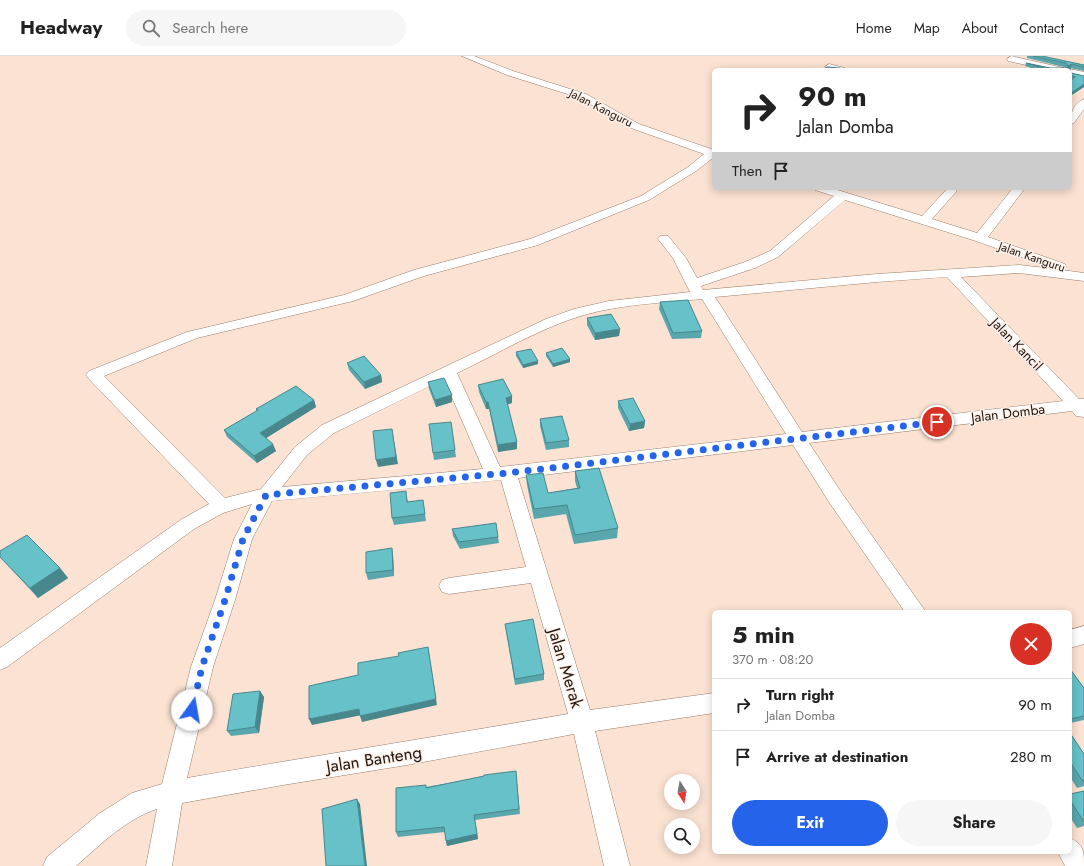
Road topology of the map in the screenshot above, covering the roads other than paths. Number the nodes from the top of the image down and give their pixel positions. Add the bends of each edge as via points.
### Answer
1 (466, 56) edge
2 (1011, 59) dead end
3 (829, 67) edge
4 (833, 68) edge
5 (1052, 68) edge
6 (1072, 72) edge
7 (1084, 75) edge
8 (1084, 102) edge
9 (1072, 118) edge
10 (712, 154) edge
11 (712, 155) edge
12 (826, 190) edge
13 (1017, 190) edge
14 (951, 191) dead end
15 (843, 195) junction
16 (925, 220) junction
17 (980, 238) junction
18 (664, 240) dead end
19 (951, 274) junction
20 (1084, 276) edge
21 (699, 291) junction
22 (448, 371) junction
23 (1081, 408) edge
24 (798, 438) junction
25 (501, 473) junction
26 (266, 495) junction
27 (221, 505) junction
28 (538, 574) junction
29 (449, 586) dead end
30 (915, 610) edge
31 (1084, 635) edge
32 (1072, 638) edge
33 (0, 660) edge
34 (712, 703) edge
35 (582, 722) junction
36 (172, 793) junction
37 (1072, 854) edge
38 (56, 866) edge
39 (159, 866) edge
40 (616, 866) edge
41 (1079, 866) edge

1 - 10 street, Jalan Kanguru via 577,94 635,126
2 - 5 street
3 - 4 street
6 - 7 street
8 - 9 street
11 - 27 street via 645,198 534,242 431,270 348,298 192,335 94,375
12 - 15 street, Jalan Kanguru
13 - 17 street
14 - 16 street
15 - 16 street, Jalan Kanguru
15 - 21 street via 774,254
16 - 17 street, Jalan Kanguru
17 - 20 street, Jalan Kanguru
18 - 21 street via 673,247
19 - 20 street via 1019,269
19 - 21 street
19 - 23 street, Jalan Kancil
21 - 22 street via 579,312 550,322
21 - 24 street
22 - 25 street, Jalan Merak
22 - 26 street via 348,419 309,442
23 - 24 street, Jalan Domba
24 - 25 street, Jalan Domba
24 - 30 street via 835,497
25 - 26 street, Jalan Domba
25 - 28 street, Jalan Merak
26 - 27 street, Jalan Domba
26 - 36 street via 243,539 202,667
27 - 33 street, Jalan Domba via 188,524
28 - 29 street
28 - 35 street, Jalan Merak
31 - 32 street
34 - 35 street, Jalan Banteng
35 - 36 street, Jalan Banteng
35 - 40 street, Jalan Merak
36 - 38 street, Jalan Banteng via 141,802 109,822
36 - 39 street
37 - 41 street

